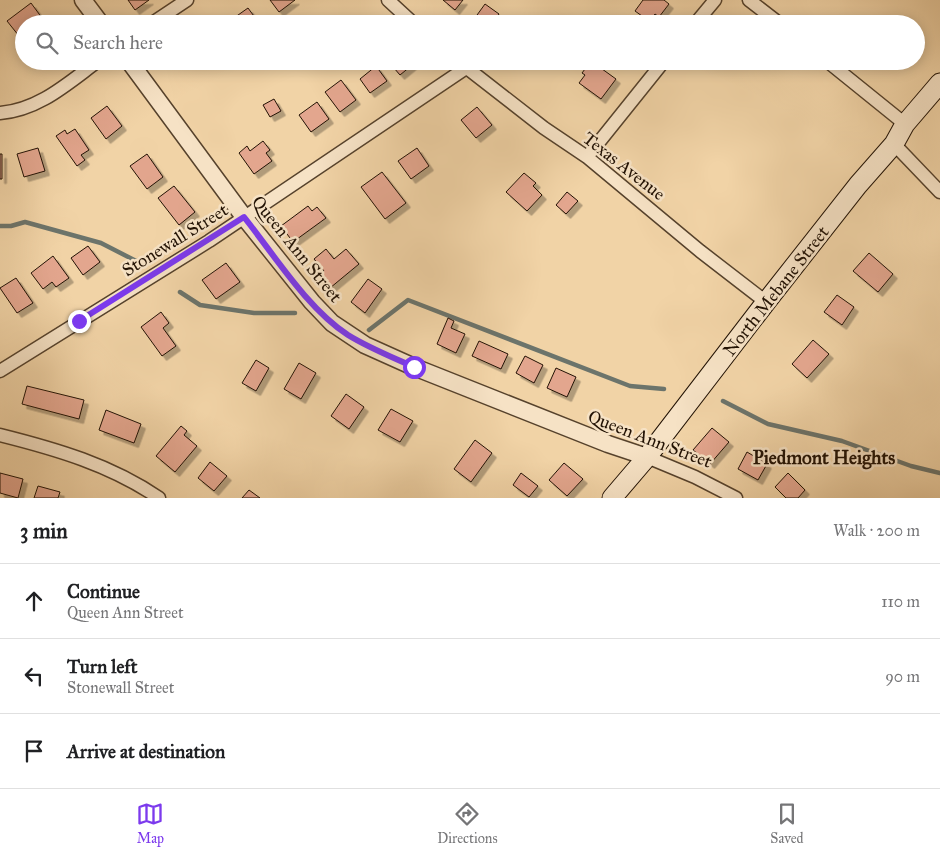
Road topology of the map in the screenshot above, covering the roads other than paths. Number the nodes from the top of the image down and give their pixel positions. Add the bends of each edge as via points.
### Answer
1 (83, 0) edge
2 (187, 0) edge
3 (388, 0) edge
4 (715, 0) edge
5 (749, 0) edge
6 (94, 15) edge
7 (164, 15) edge
8 (404, 15) edge
9 (702, 15) edge
10 (768, 15) edge
11 (86, 70) edge
12 (136, 70) edge
13 (455, 70) edge
14 (469, 70) edge
15 (657, 70) edge
16 (838, 70) edge
17 (940, 83) edge
18 (0, 113) edge
19 (905, 124) junction
20 (894, 144) junction
21 (587, 157) junction
22 (940, 192) edge
23 (244, 217) junction
24 (766, 302) junction
25 (0, 371) edge
26 (0, 435) edge
27 (647, 457) junction
28 (159, 498) edge
29 (612, 498) edge
30 (736, 498) edge

1 - 6 street
2 - 7 street
3 - 8 street
4 - 9 street
5 - 10 street
11 - 18 street via 46,99 32,106
12 - 23 street, Queen Ann Street
13 - 23 street, Stonewall Street
14 - 21 street, Texas Avenue
15 - 21 street
16 - 19 street
17 - 19 main road, North Mebane Street
19 - 20 main road, North Mebane Street
20 - 22 street
20 - 24 main road, North Mebane Street
21 - 24 street, Texas Avenue
23 - 25 street, Stonewall Street
23 - 27 street, Queen Ann Street via 312,302 348,335 414,367
24 - 27 main road, North Mebane Street
26 - 28 street via 71,454 110,470
27 - 29 main road, North Mebane Street
27 - 30 street, Queen Ann Street

